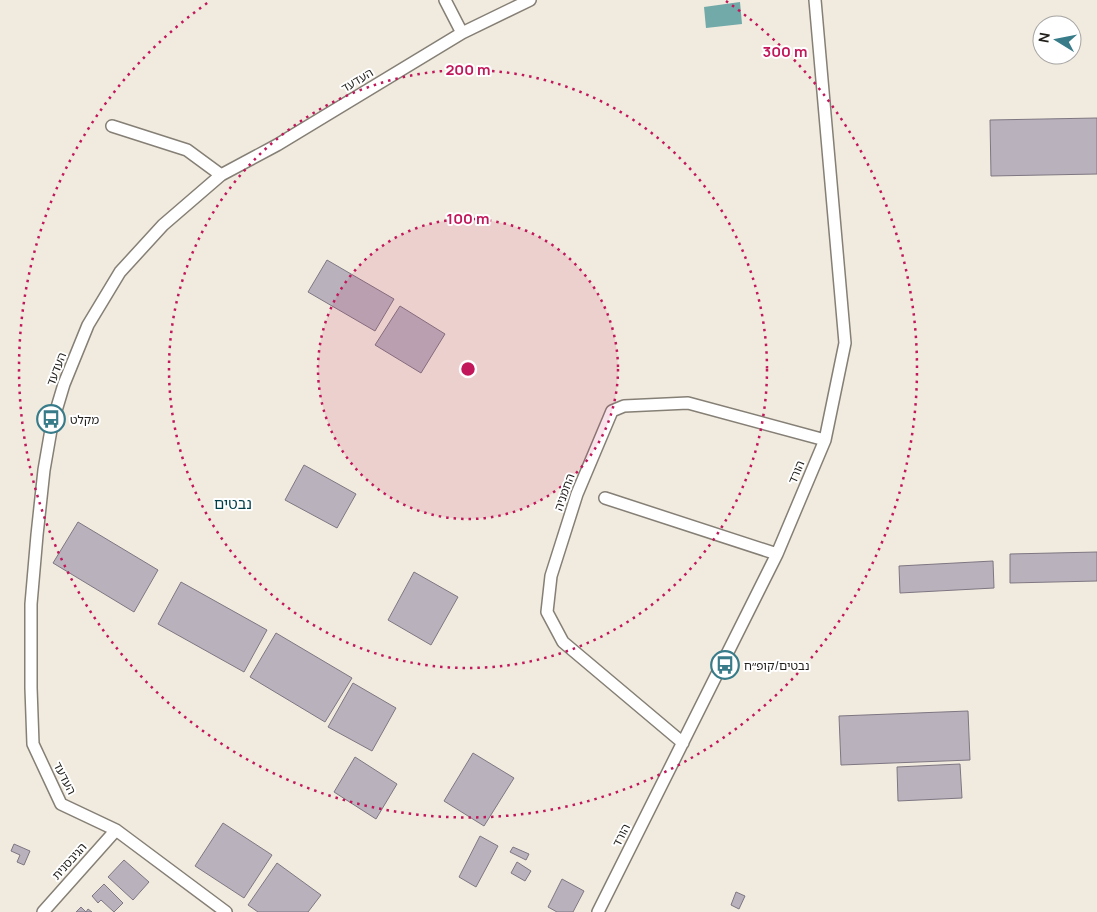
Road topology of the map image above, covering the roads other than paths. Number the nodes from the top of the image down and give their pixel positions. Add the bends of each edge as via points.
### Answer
1 (445, 0) edge
2 (530, 0) edge
3 (815, 0) edge
4 (462, 34) junction
5 (112, 126) dead end
6 (221, 175) junction
7 (825, 440) junction
8 (605, 498) dead end
9 (777, 554) junction
10 (683, 743) junction
11 (116, 830) junction
12 (43, 912) edge
13 (226, 912) edge
14 (598, 912) edge

1 - 4 street
2 - 4 street, העדעד
3 - 7 street, הורד via 845,343
4 - 6 street, העדעד
5 - 6 street via 188,150
6 - 11 street, העדעד via 163,225 120,272 88,325 64,384 52,424 44,470 31,604 32,744 61,804
7 - 9 street, הורד
7 - 10 street, החמניה via 688,403 624,406 612,411 577,494 551,576 547,612 563,642
8 - 9 street
9 - 10 street, הורד
10 - 14 street, הורד
11 - 12 street, הגיבסנית
11 - 13 street, העדעד

